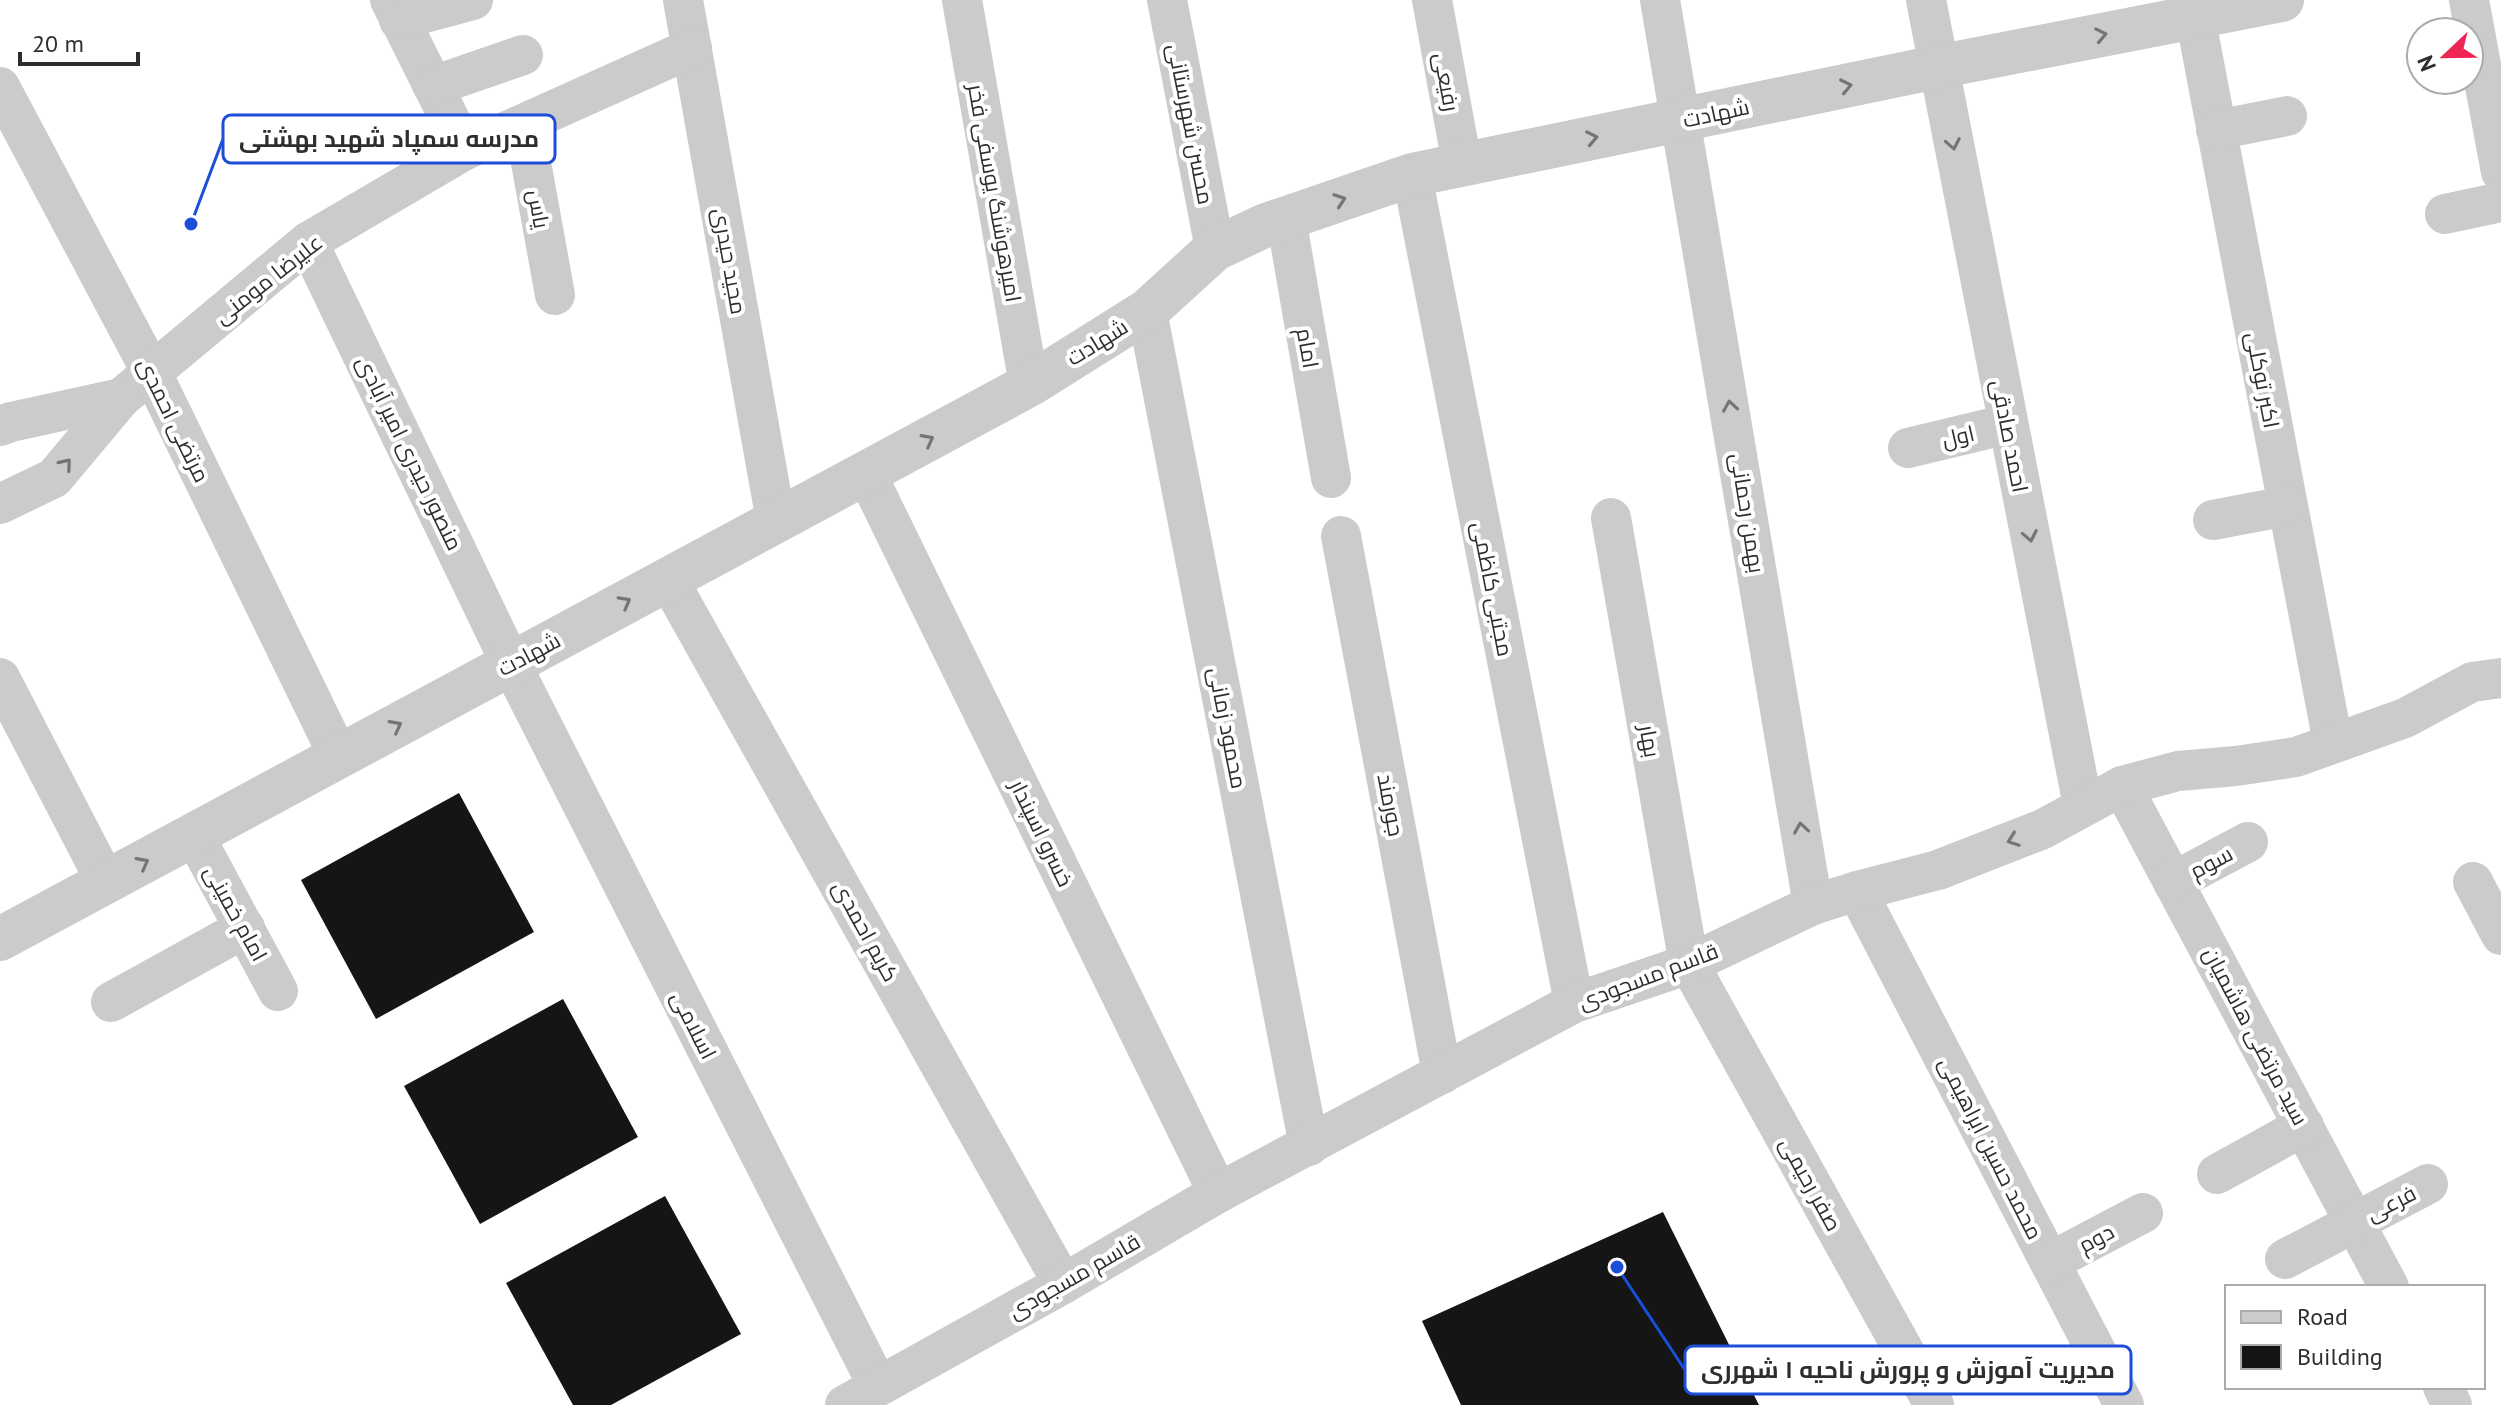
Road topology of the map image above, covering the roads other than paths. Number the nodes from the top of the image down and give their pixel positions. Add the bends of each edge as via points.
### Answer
1 (473, 0) edge
2 (683, 0) edge
3 (962, 0) edge
4 (1167, 0) edge
5 (1432, 0) edge
6 (1926, 0) edge
7 (2282, 0) edge
8 (2469, 0) edge
9 (1665, 1) edge
10 (2193, 8) edge
11 (395, 10) edge
12 (692, 48) junction
13 (523, 55) dead end
14 (1937, 67) junction
15 (433, 86) junction
16 (0, 87) edge
17 (2287, 116) dead end
18 (1682, 120) junction
19 (524, 124) junction
20 (2216, 130) junction
21 (465, 150) junction
22 (1462, 164) junction
23 (2501, 172) edge
24 (1412, 175) junction
25 (2501, 202) edge
26 (2445, 214) dead end
27 (1286, 218) junction
28 (308, 242) junction
29 (1215, 249) junction
30 (555, 295) dead end
31 (1147, 311) junction
32 (152, 373) junction
33 (1029, 385) junction
34 (121, 398) junction
35 (2008, 424) junction
36 (0, 426) edge
37 (1908, 448) dead end
38 (866, 473) junction
39 (1331, 478) dead end
40 (0, 504) edge
41 (2287, 506) junction
42 (1611, 518) dead end
43 (2213, 520) dead end
44 (776, 521) junction
45 (1341, 536) dead end
46 (668, 579) junction
47 (511, 664) junction
48 (0, 678) edge
49 (2501, 678) edge
50 (2333, 743) junction
51 (339, 757) junction
52 (2122, 786) junction
53 (2083, 806) junction
54 (194, 835) junction
55 (2248, 842) dead end
56 (106, 882) junction
57 (2173, 882) junction
58 (2473, 882) dead end
59 (1857, 891) junction
60 (1813, 905) junction
61 (245, 928) junction
62 (2501, 935) edge
63 (0, 939) edge
64 (1689, 964) junction
65 (278, 991) dead end
66 (111, 1002) dead end
67 (1574, 1003) junction
68 (1442, 1074) junction
69 (2304, 1126) junction
70 (1309, 1146) junction
71 (2217, 1174) dead end
72 (2428, 1184) dead end
73 (1218, 1193) junction
74 (2143, 1213) dead end
75 (2354, 1221) junction
76 (2285, 1259) dead end
77 (2050, 1262) junction
78 (1063, 1284) junction
79 (2388, 1285) edge
80 (861, 1396) edge
81 (1934, 1405) edge
82 (2124, 1405) edge

1 - 11 street
2 - 12 street, مجید حیدری
3 - 33 street, امیرهوشنگ یوسفی فخر
4 - 29 street, محسن شهرستانی
5 - 22 street, رفیعی
6 - 14 street, احمد صادقی
7 - 10 street, شهادت
8 - 23 street
9 - 18 street, بهمن رحمانی
14 -> 10 street, شهادت
10 - 20 street, اکبر توکلی
11 - 15 street
12 - 19 street, علیرضا مومنی
12 - 44 street, مجید حیدری
13 - 15 street
18 -> 14 street, شهادت
14 -> 35 street, احمد صادقی
15 - 21 street
16 - 32 street, مرتضی احمدی
17 - 20 street
22 -> 18 street, شهادت
60 -> 18 street, بهمن رحمانی
19 - 21 street, علیرضا مومنی
19 - 30 street, یاس
20 - 41 street, اکبر توکلی
21 - 28 street, علیرضا مومنی
22 - 24 street, شهادت
27 -> 24 street, شهادت
24 - 67 street, مجتبی کاظمی
25 - 26 street
27 - 29 street, شهادت
27 - 39 street, امام
28 - 32 street, علیرضا مومنی
28 - 47 street, منصور حیدری امیر آبادی
29 - 31 street, شهادت
31 - 33 street, شهادت
31 - 70 street, محمود زمانی
32 - 34 street, علیرضا مومنی
32 - 51 street, مرتضی احمدی
38 -> 33 street, شهادت
34 - 36 street, علیرضا مومنی
40 -> 34 street, علیرضا مومنی via 54,478
35 - 37 street, اول
35 -> 53 street, احمد صادقی
38 - 44 street, شهادت
38 - 73 street, خسرو اسپندار
41 - 43 street
41 - 50 street, اکبر توکلی
42 - 64 street, بهار
44 - 46 street, شهادت
45 - 68 street, جورمند
47 -> 46 street, شهادت
46 - 78 street, کریم احمدی
51 -> 47 street, شهادت
47 - 80 street, اسلامی
48 - 56 street
49 - 50 street, قاسم مسجودی via 2472,682 2405,718
50 - 52 street, قاسم مسجودی via 2296,757 2178,771
51 - 54 street, شهادت
52 - 53 street, قاسم مسجودی
52 - 57 street, سید مرتضی هاشمیان
53 -> 59 street, قاسم مسجودی via 2043,829 1938,870
56 -> 54 street, شهادت
54 - 61 street, امام خمینی
55 - 57 street, سوم
56 - 63 street, شهادت
57 - 69 street, سید مرتضی هاشمیان
58 - 62 street
59 - 60 street, قاسم مسجودی
59 - 77 street, محمد حسین ابراهیمی
60 - 64 street, قاسم مسجودی
61 - 65 street, امام خمینی
61 - 66 street
64 - 67 street, قاسم مسجودی
64 - 81 street, صفر رحیمی
67 - 68 street, قاسم مسجودی
68 - 70 street, قاسم مسجودی
69 - 71 street
69 - 75 street, سید مرتضی هاشمیان
70 - 73 street, قاسم مسجودی
72 - 75 street, فرعی
73 - 78 street, قاسم مسجودی
74 - 77 street, دوم
75 - 76 street, فرعی
75 - 79 street, سید مرتضی هاشمیان
77 - 82 street, محمد حسین ابراهیمی
78 - 80 street, قاسم مسجودی

